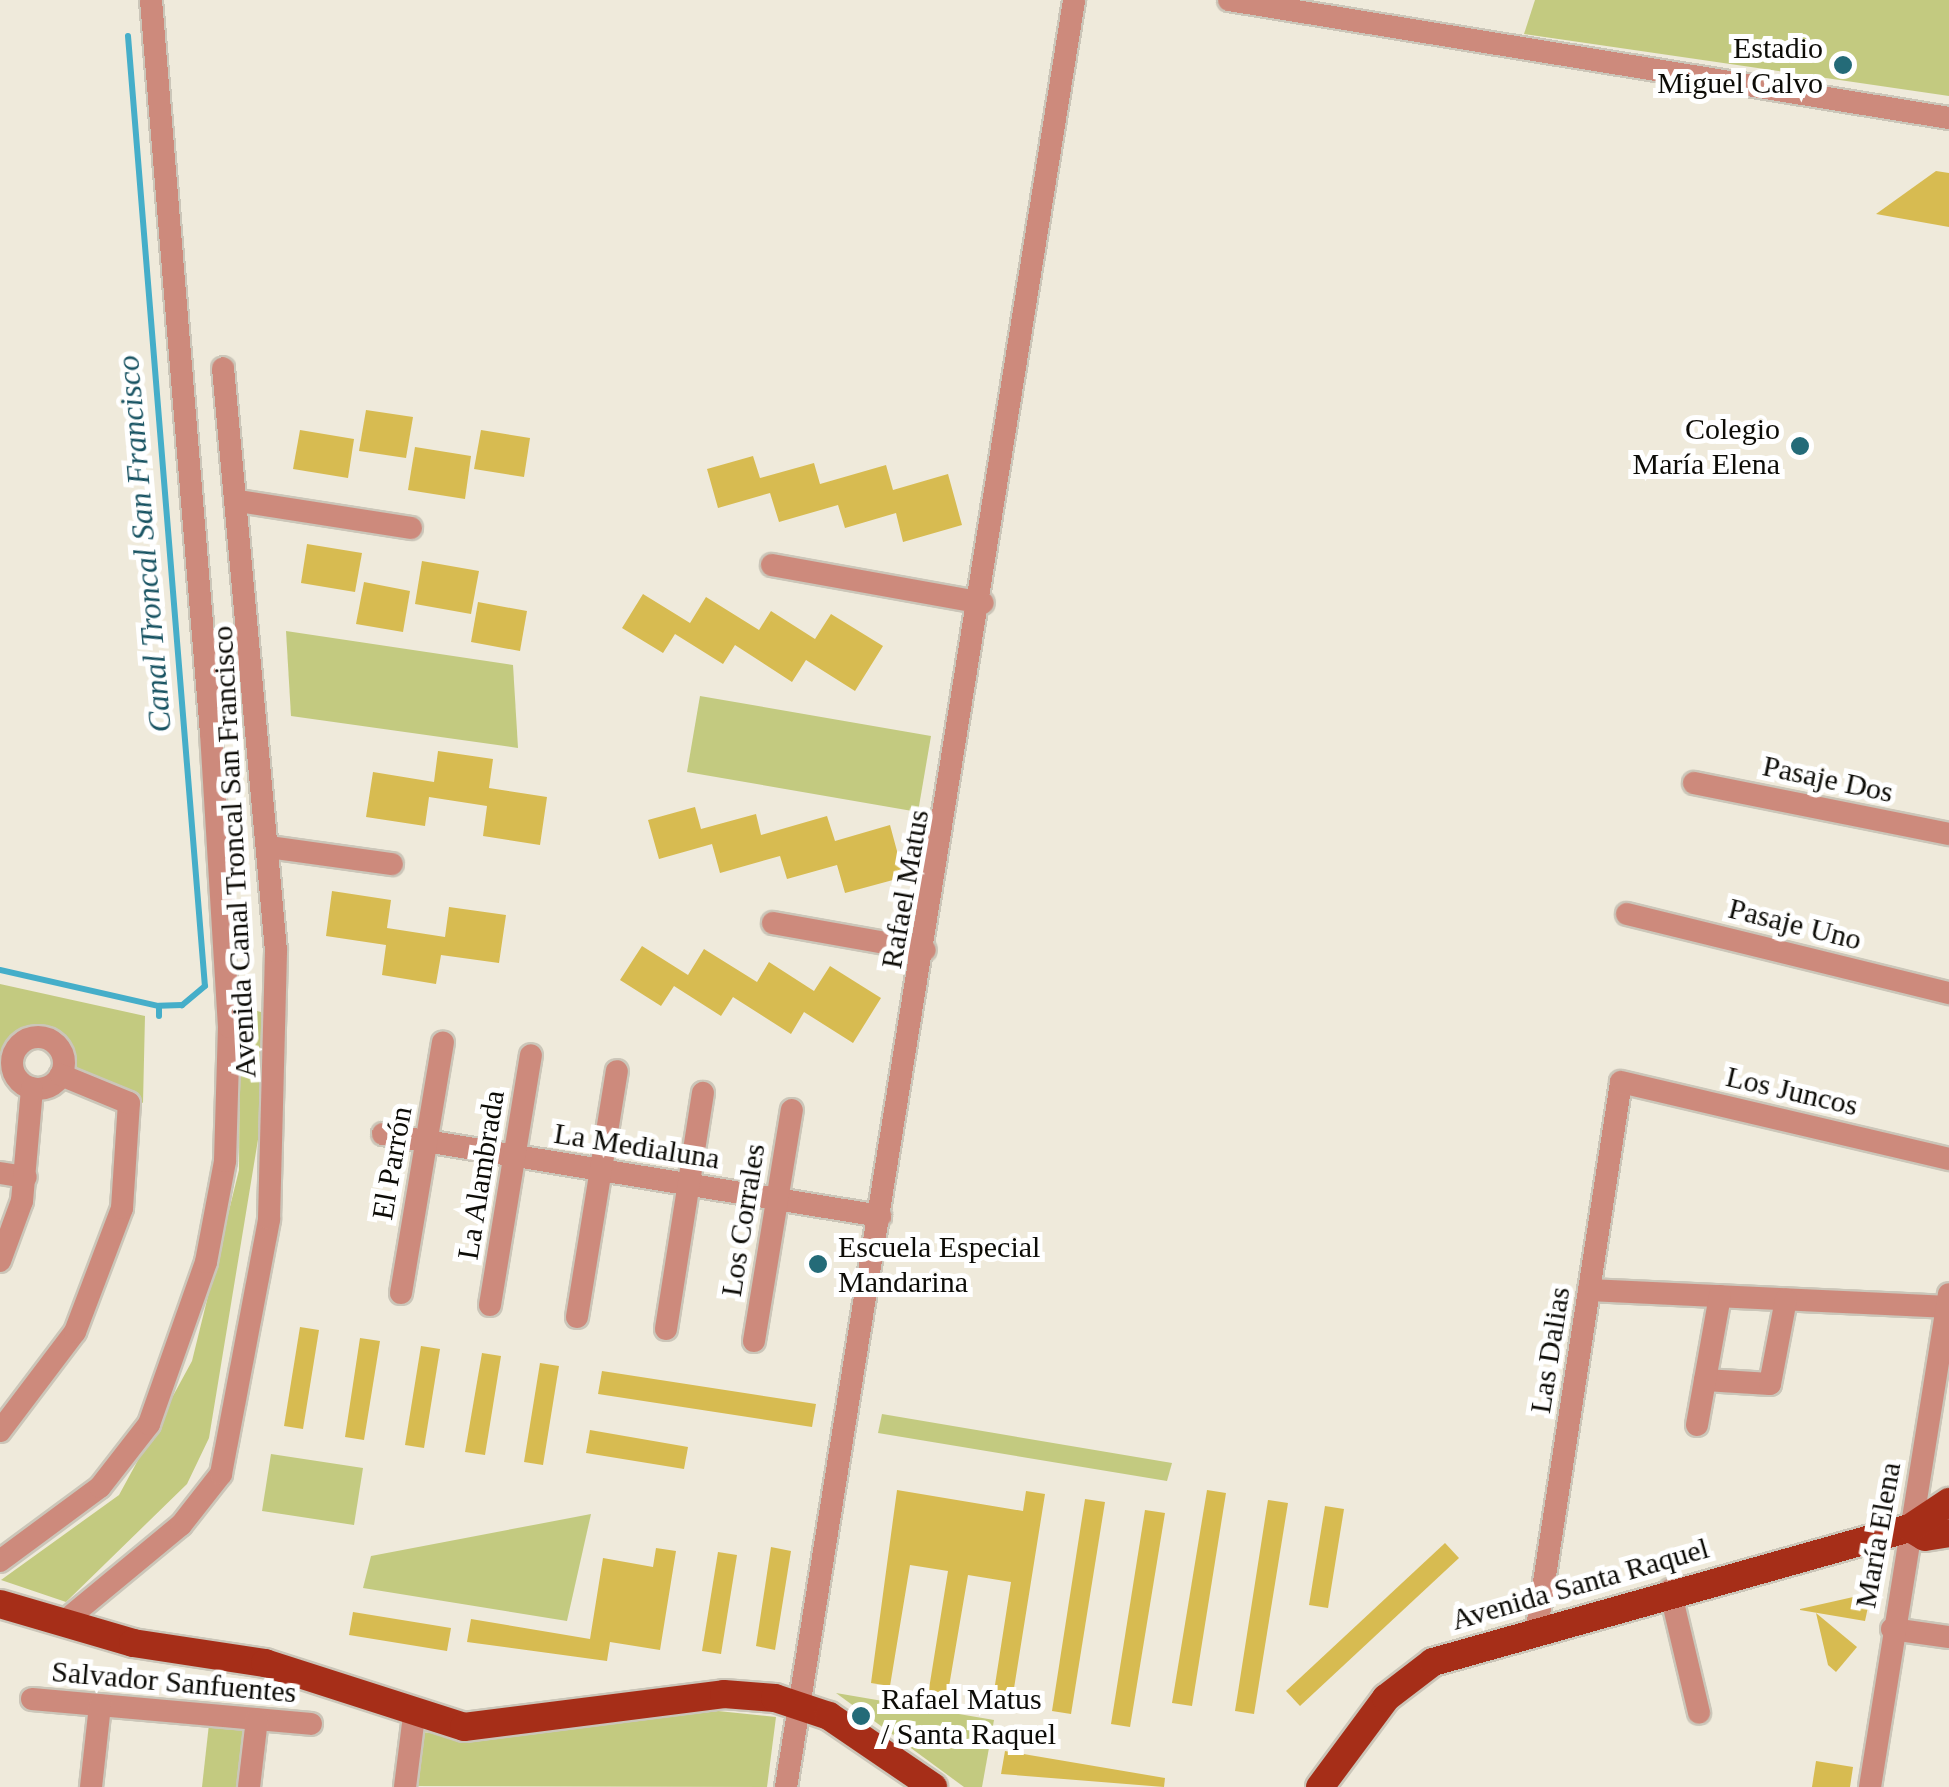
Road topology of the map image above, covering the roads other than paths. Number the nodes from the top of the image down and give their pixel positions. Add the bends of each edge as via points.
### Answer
1 (151, 0) edge
2 (1074, 0) edge
3 (1228, 0) edge
4 (1949, 118) edge
5 (224, 368) dead end
6 (239, 500) junction
7 (411, 528) dead end
8 (772, 565) dead end
9 (983, 603) junction
10 (1694, 783) dead end
11 (1949, 834) edge
12 (269, 847) junction
13 (392, 864) dead end
14 (1627, 914) dead end
15 (773, 923) dead end
16 (925, 950) junction
17 (1949, 992) edge
18 (443, 1043) dead end
19 (530, 1055) dead end
20 (6, 1063) edge
21 (618, 1071) dead end
22 (61, 1075) junction
23 (1621, 1082) joint
24 (32, 1088) junction
25 (703, 1093) dead end
26 (792, 1110) dead end
27 (383, 1134) dead end
28 (426, 1141) junction
29 (514, 1156) junction
30 (1949, 1159) edge
31 (601, 1170) junction
32 (0, 1173) edge
33 (26, 1178) junction
34 (689, 1185) junction
35 (777, 1199) junction
36 (880, 1216) junction
37 (0, 1261) edge
38 (1589, 1290) junction
39 (401, 1292) dead end
40 (1720, 1296) junction
41 (1786, 1299) junction
42 (1948, 1303) edge
43 (490, 1305) dead end
44 (577, 1317) dead end
45 (666, 1328) dead end
46 (754, 1341) dead end
47 (1705, 1380) junction
48 (1697, 1425) dead end
49 (0, 1431) edge
50 (1949, 1502) edge
51 (1910, 1528) junction
52 (1949, 1532) edge
53 (0, 1561) edge
54 (1670, 1590) junction
55 (0, 1604) edge
56 (66, 1620) junction
57 (1538, 1628) junction
58 (1892, 1629) junction
59 (1949, 1637) edge
60 (32, 1699) dead end
61 (801, 1704) junction
62 (100, 1705) junction
63 (1699, 1713) dead end
64 (414, 1716) junction
65 (256, 1719) junction
66 (311, 1724) dead end
67 (91, 1787) edge
68 (249, 1787) edge
69 (405, 1787) edge
70 (786, 1787) edge
71 (933, 1787) edge
72 (1320, 1787) edge
73 (1870, 1787) edge

1 - 53 street, Avenida Canal Troncal San Francisco via 216,810 230,1057 225,1161 206,1262 149,1424 100,1487
2 - 9 street, Rafael Matus
3 - 4 street
5 - 6 street, Avenida Canal Troncal San Francisco
6 - 7 street
6 - 12 street, Avenida Canal Troncal San Francisco
8 - 9 street
9 - 16 street, Rafael Matus
10 - 11 street, Pasaje Dos
12 - 13 street
12 - 56 street, Avenida Canal Troncal San Francisco via 277,1134 233,1439 192,1514
14 - 17 street, Pasaje Uno
15 - 16 street
16 - 36 street, Rafael Matus
18 - 28 street, El Parrón
19 - 29 street, La Alambrada
20 - 22 street via 23,1041 40,1036 61,1050
20 - 24 street
21 - 31 street
22 - 24 street
22 - 49 street via 109,1088 128,1104 122,1208 75,1332
23 - 30 street, Los Juncos
23 - 38 street, Las Dalias
24 - 33 street
25 - 34 street
26 - 35 street, Los Corrales
27 - 28 street, La Medialuna
28 - 29 street, La Medialuna
28 - 39 street, El Parrón
29 - 31 street, La Medialuna
29 - 43 street, La Alambrada
31 - 34 street, La Medialuna
31 - 44 street
32 - 33 street
33 - 37 street
34 - 35 street, La Medialuna
34 - 45 street
35 - 36 street, La Medialuna
35 - 46 street, Los Corrales
36 - 61 street, Rafael Matus
38 - 40 street
38 - 57 street, Las Dalias
40 - 41 street
40 - 47 street
41 - 42 street
41 - 47 street via 1770,1384
42 - 51 street, María Elena
47 - 48 street
50 - 51 main road, Avenida Santa Raquel
51 - 52 main road, Avenida Santa Raquel via 1925,1537
51 - 54 main road, Avenida Santa Raquel
51 - 58 street, María Elena
54 - 57 main road, Avenida Santa Raquel
54 - 63 street
55 - 56 main road
56 - 64 main road via 145,1646 278,1666
57 - 72 main road, Avenida Santa Raquel via 1417,1672
58 - 59 street
58 - 73 street, María Elena
60 - 62 street, Salvador Sanfuentes
61 - 64 main road via 724,1694 486,1728
61 - 70 street, Rafael Matus
61 - 71 main road
62 - 65 street, Salvador Sanfuentes
62 - 67 street
64 - 69 street
65 - 66 street, Salvador Sanfuentes
65 - 68 street

